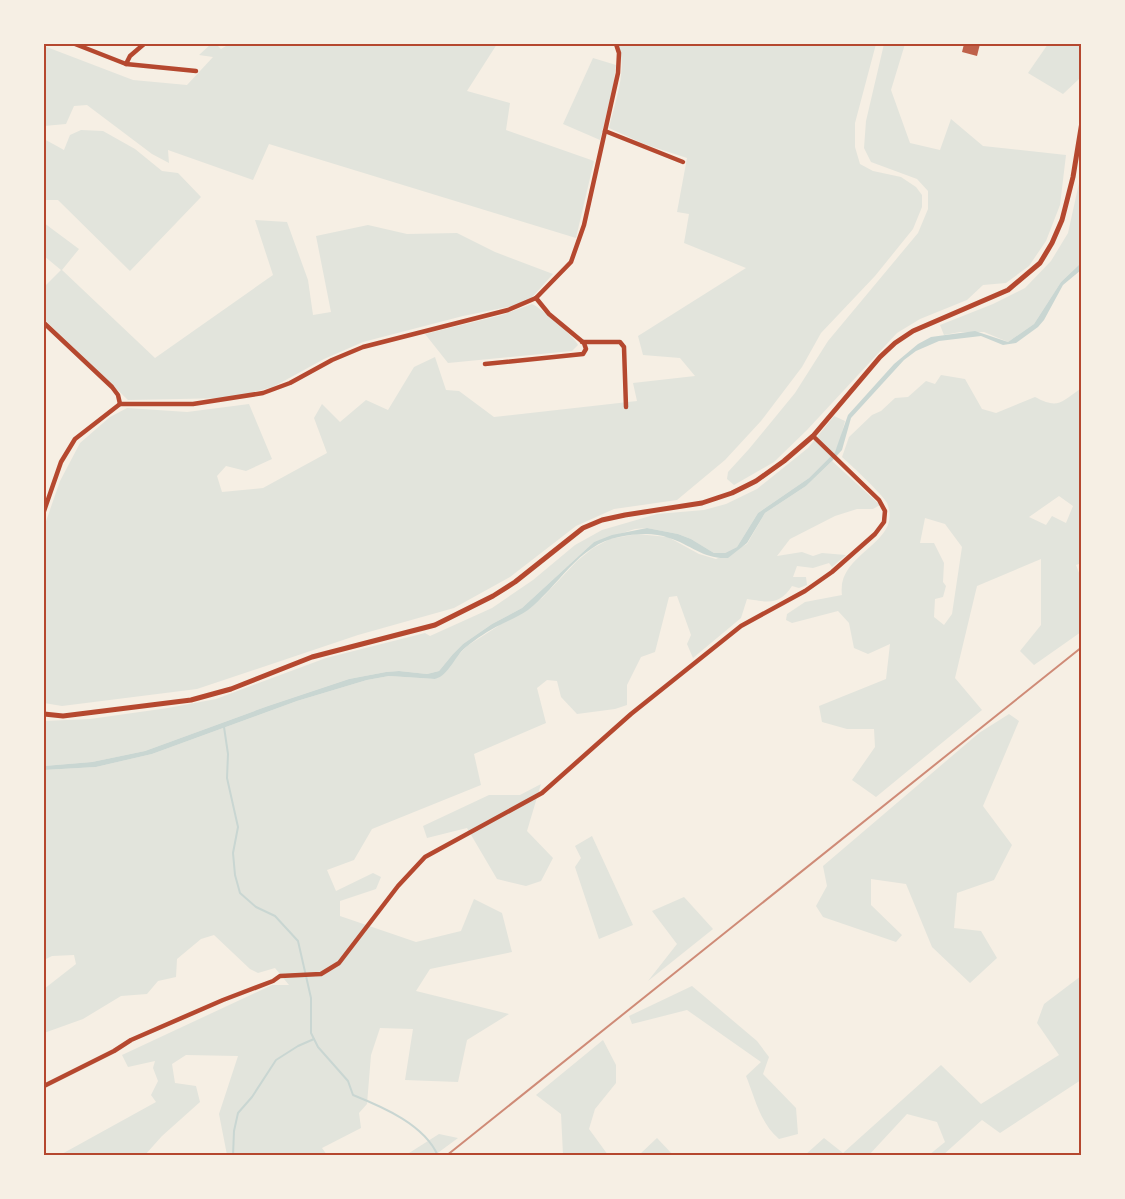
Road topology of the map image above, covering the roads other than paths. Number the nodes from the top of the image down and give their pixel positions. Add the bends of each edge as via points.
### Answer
1 (75, 44) edge
2 (144, 44) edge
3 (616, 44) edge
4 (126, 64) junction
5 (196, 71) dead end
6 (1082, 122) edge
7 (605, 130) junction
8 (682, 162) dead end
9 (536, 298) junction
10 (44, 323) edge
11 (582, 342) junction
12 (485, 364) dead end
13 (120, 404) junction
14 (626, 407) dead end
15 (813, 436) junction
16 (44, 511) edge
17 (44, 714) edge
18 (44, 1086) edge

1 - 4 street
2 - 4 street
3 - 7 street via 618,73
4 - 5 street
6 - 15 street via 1062,220 1040,263 1008,290 913,331 895,343
7 - 8 street
7 - 9 street via 584,225 571,262
9 - 11 street
9 - 13 street via 508,310 363,347 263,393 193,404
10 - 13 street via 112,387
11 - 12 street via 586,349 583,354
11 - 14 street via 620,342 624,346
13 - 16 street via 75,440 61,462
15 - 17 street via 756,481 732,493 702,503 602,520 583,528 508,586 435,625 312,657 231,689 191,700 63,716
15 - 18 street via 885,510 884,522 875,534 839,566 814,585 741,626 631,714 542,794 425,857 339,963 321,974 280,976 131,1040

